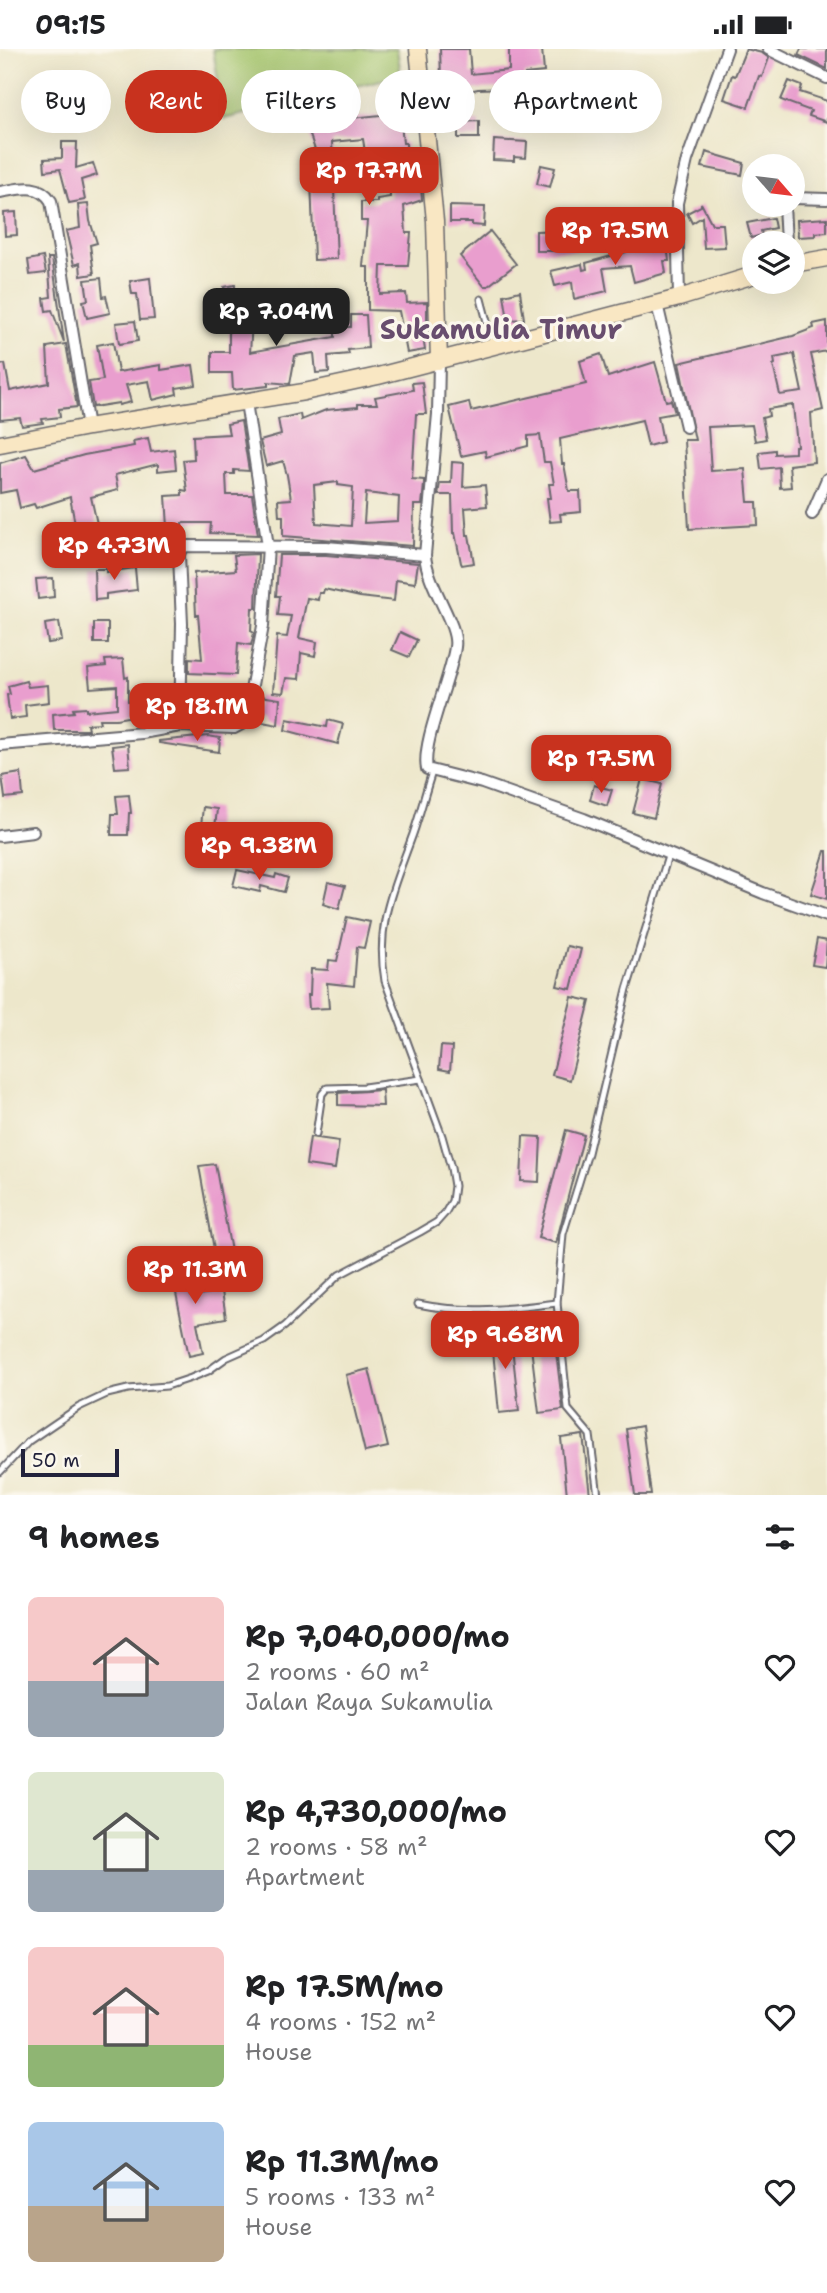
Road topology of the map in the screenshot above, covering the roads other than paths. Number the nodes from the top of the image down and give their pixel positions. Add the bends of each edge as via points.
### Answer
1 (418, 49) edge
2 (727, 49) edge
3 (768, 49) edge
4 (827, 78) edge
5 (0, 192) edge
6 (805, 198) edge
7 (827, 199) edge
8 (827, 258) edge
9 (805, 262) edge
10 (742, 279) edge
11 (680, 298) junction
12 (481, 299) dead end
13 (657, 304) junction
14 (493, 347) junction
15 (439, 361) junction
16 (246, 402) junction
17 (88, 426) junction
18 (686, 427) dead end
19 (0, 444) edge
20 (827, 479) edge
21 (812, 514) dead end
22 (268, 546) junction
23 (425, 555) junction
24 (180, 726) junction
25 (0, 745) edge
26 (432, 772) junction
27 (33, 832) dead end
28 (0, 836) edge
29 (669, 853) junction
30 (827, 916) edge
31 (421, 1079) junction
32 (316, 1134) dead end
33 (557, 1303) junction
34 (418, 1304) dead end
35 (0, 1472) edge
36 (598, 1495) edge

1 - 15 main road via 435,221
2 - 11 street via 681,183 676,226
3 - 4 street
5 - 17 street via 33,188 51,201
6 - 7 street
8 - 9 main road
10 - 11 main road
11 - 13 main road
12 - 14 lane
13 - 14 main road
13 - 18 street
14 - 15 main road
15 - 16 main road
15 - 23 street
16 - 17 main road
16 - 22 street
17 - 19 main road
20 - 21 street
22 - 23 street
22 - 24 street via 263,626 245,722 234,728
22 - 24 street via 187,547 180,551
23 - 26 street via 428,576 456,639 428,749 426,764
24 - 25 street
26 - 29 street via 482,783
26 - 31 lane via 386,908 381,947 384,981
27 - 28 street
29 - 30 street
29 - 33 lane via 627,989 588,1153 566,1223
31 - 32 lane via 327,1088
31 - 35 lane via 454,1186 452,1201 437,1221 340,1275 264,1341 191,1378 107,1394 79,1407 29,1441
33 - 34 lane via 505,1310
33 - 36 lane via 568,1409 590,1435

